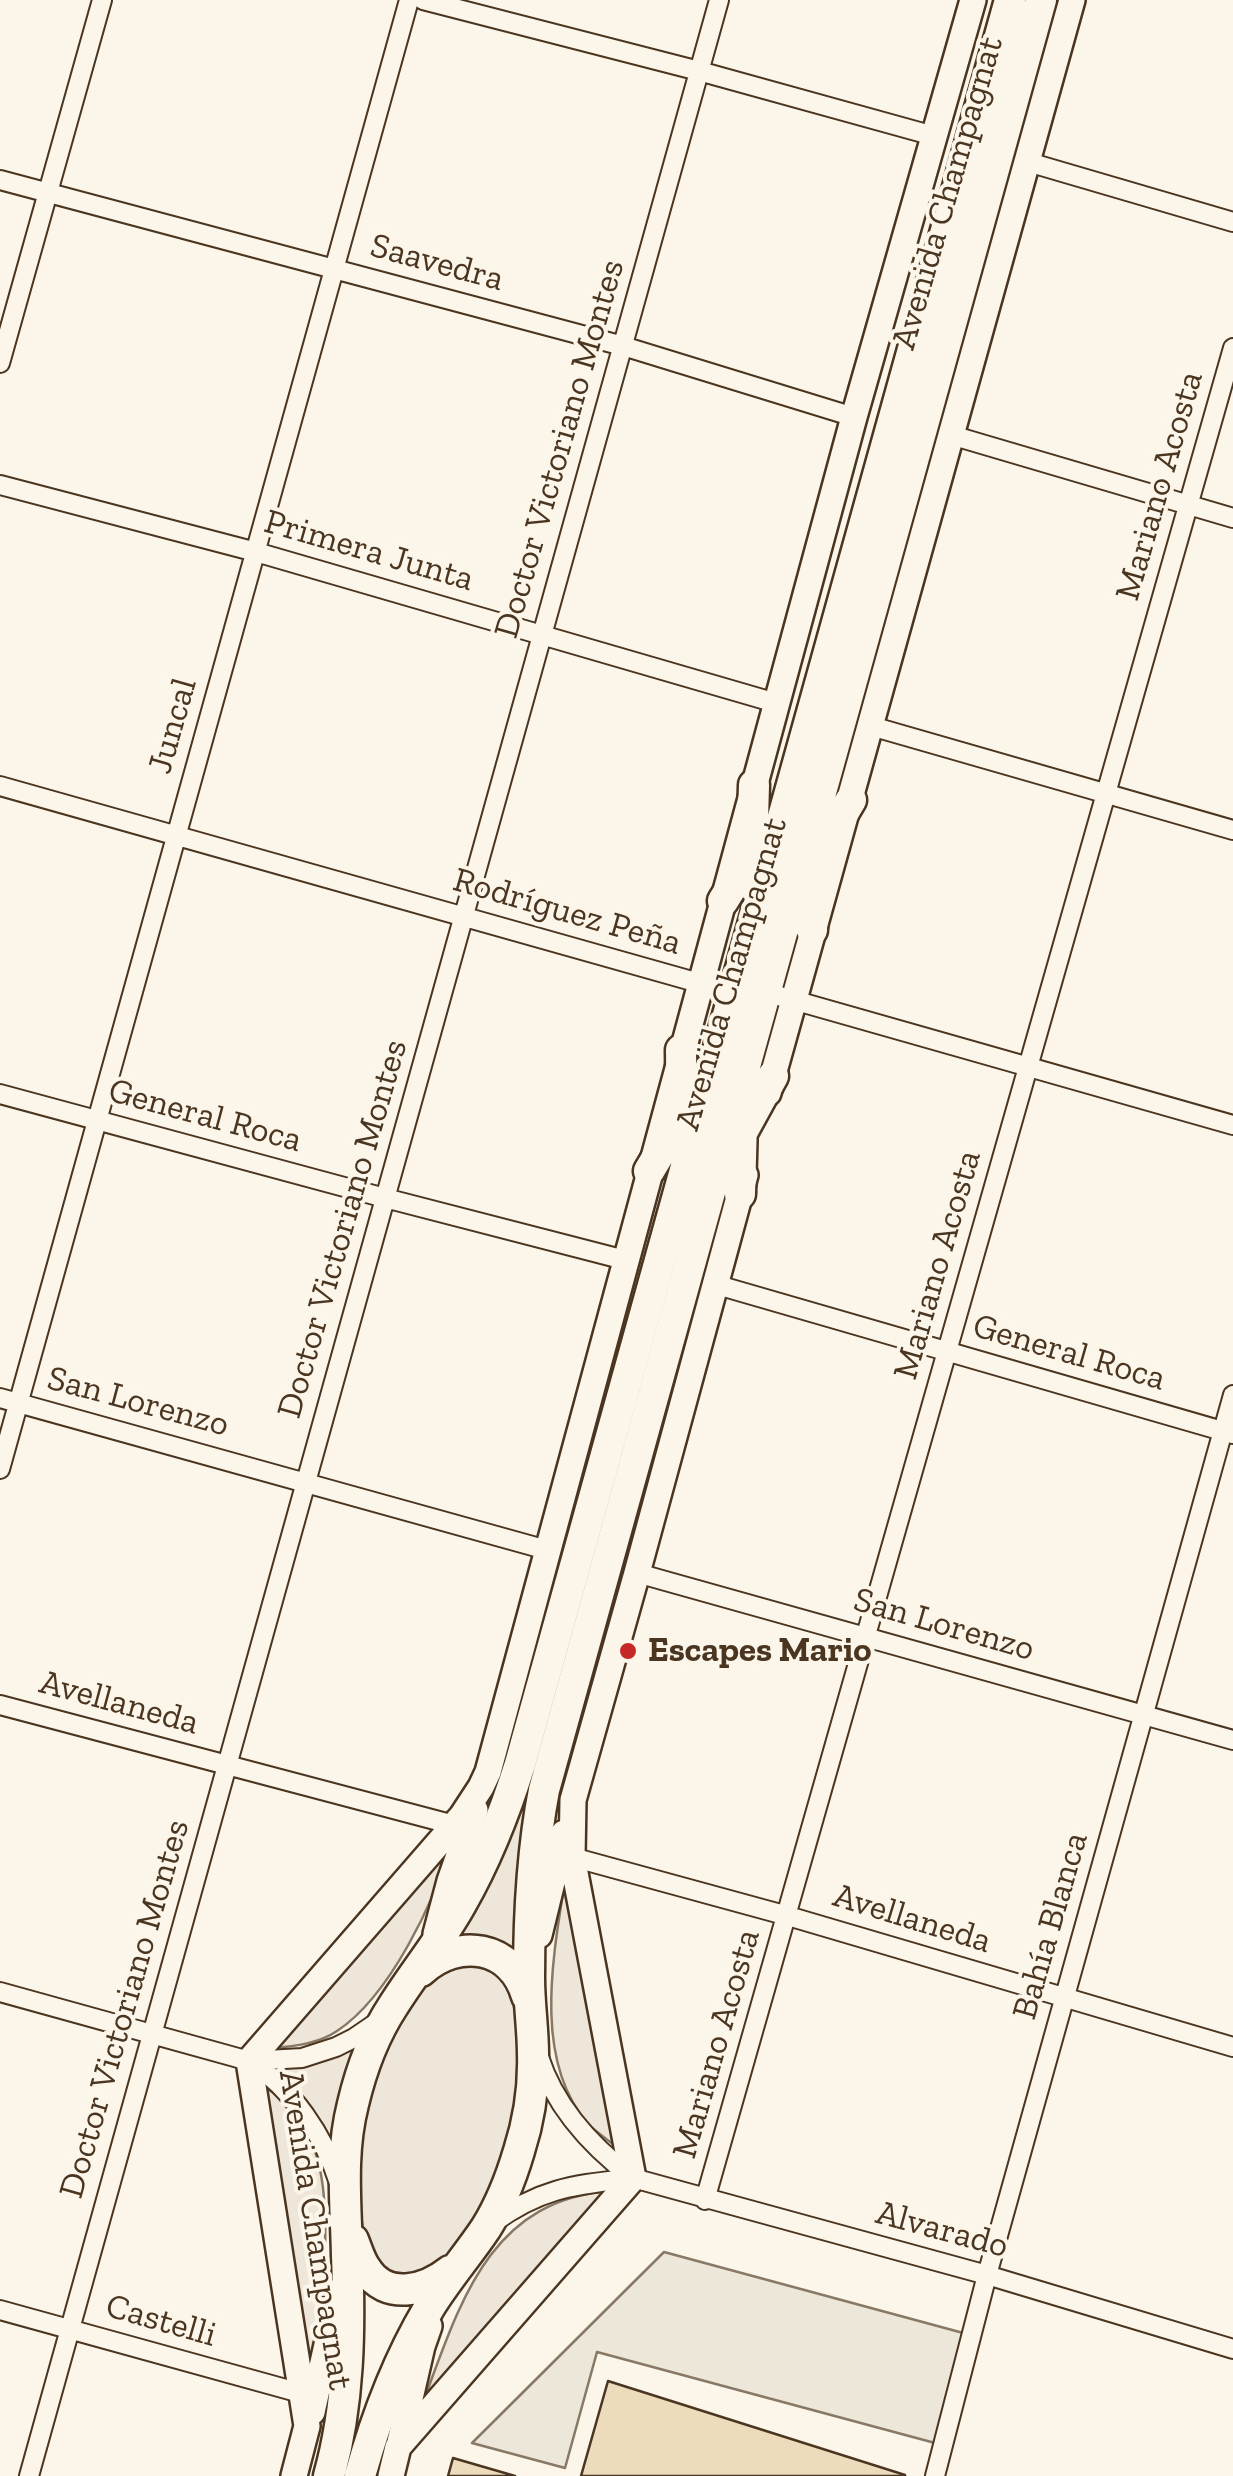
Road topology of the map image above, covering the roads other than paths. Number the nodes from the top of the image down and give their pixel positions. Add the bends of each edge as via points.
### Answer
1 (102, 0) edge
2 (409, 0) edge
3 (423, 0) edge
4 (719, 0) edge
5 (973, 0) edge
6 (1010, 0) edge
7 (1041, 0) edge
8 (1072, 0) edge
9 (700, 71) junction
10 (934, 136) junction
11 (1028, 162) junction
12 (0, 180) edge
13 (48, 192) junction
14 (1233, 222) edge
15 (334, 268) junction
16 (623, 346) junction
17 (1233, 348) edge
18 (0, 364) edge
19 (854, 417) junction
20 (951, 435) junction
21 (0, 485) edge
22 (1188, 506) junction
23 (1233, 518) edge
24 (256, 552) junction
25 (542, 635) junction
26 (776, 703) junction
27 (871, 726) junction
28 (754, 785) junction
29 (0, 786) edge
30 (1106, 795) junction
31 (851, 800) junction
32 (804, 802) junction
33 (1233, 830) edge
34 (176, 836) junction
35 (752, 854) junction
36 (814, 861) junction
37 (723, 900) junction
38 (756, 912) junction
39 (464, 916) junction
40 (799, 924) junction
41 (699, 983) junction
42 (765, 992) junction
43 (681, 1050) junction
44 (714, 1061) junction
45 (1028, 1068) junction
46 (759, 1074) junction
47 (0, 1094) edge
48 (682, 1115) junction
49 (98, 1120) junction
50 (1233, 1125) edge
51 (649, 1172) junction
52 (711, 1188) junction
53 (385, 1198) junction
54 (626, 1260) junction
55 (714, 1284) junction
56 (947, 1352) junction
57 (1233, 1395) edge
58 (9, 1400) edge
59 (1228, 1433) edge
60 (0, 1469) edge
61 (306, 1482) junction
62 (547, 1550) junction
63 (638, 1573) junction
64 (866, 1637) junction
65 (0, 1705) edge
66 (1144, 1715) junction
67 (1233, 1740) edge
68 (227, 1765) junction
69 (488, 1772) junction
70 (573, 1800) junction
71 (454, 1826) junction
72 (572, 1858) junction
73 (788, 1916) junction
74 (432, 1949) junction
75 (529, 1974) junction
76 (0, 1992) edge
77 (399, 1997) junction
78 (1065, 1999) junction
79 (530, 2015) junction
80 (152, 2034) junction
81 (1233, 2047) edge
82 (250, 2060) junction
83 (633, 2178) junction
84 (705, 2200) junction
85 (346, 2208) junction
86 (474, 2244) junction
87 (348, 2256) junction
88 (988, 2275) junction
89 (441, 2290) junction
90 (0, 2310) edge
91 (70, 2329) junction
92 (1233, 2348) edge
93 (304, 2394) junction
94 (307, 2426) junction
95 (398, 2447) junction
96 (29, 2476) edge
97 (294, 2476) edge
98 (329, 2476) edge
99 (360, 2476) edge
100 (390, 2476) edge
101 (935, 2476) edge

1 - 13 street
2 - 15 street, Juncal
3 - 9 street
4 - 9 street, Doctor Victoriano Montes
5 - 10 street, Avenida Champagnat
6 - 32 highway, Avenida Champagnat
7 - 32 highway, Avenida Champagnat
8 - 11 street, Avenida Champagnat
9 - 10 street
9 - 16 street, Doctor Victoriano Montes
10 - 19 street, Avenida Champagnat
11 - 14 street
11 - 20 street, Avenida Champagnat
12 - 13 street, Saavedra
13 - 15 street, Saavedra
13 - 18 street
15 - 16 street, Saavedra
15 - 24 street, Juncal
16 - 19 street, Saavedra
16 - 25 street, Doctor Victoriano Montes
17 - 22 street, Mariano Acosta
19 - 26 street, Avenida Champagnat
20 - 22 street
20 - 27 street, Avenida Champagnat
21 - 24 street, Primera Junta
22 - 23 street
22 - 30 street, Mariano Acosta
24 - 25 street, Primera Junta
24 - 34 street, Juncal
25 - 26 street, Primera Junta
25 - 39 street, Doctor Victoriano Montes
26 - 28 street, Avenida Champagnat
27 - 30 street
27 - 31 street, Avenida Champagnat
28 - 35 highway
28 - 37 street, Avenida Champagnat
29 - 34 street, Rodríguez Peña
30 - 33 street
30 - 45 street, Mariano Acosta
31 - 36 highway
31 - 40 street, Avenida Champagnat
32 - 35 highway
32 - 36 highway
32 - 38 highway, Avenida Champagnat
32 - 40 highway, Avenida Champagnat
34 - 39 street, Rodríguez Peña
34 - 49 street, Juncal
35 - 37 highway
35 - 38 highway
36 - 40 highway
37 - 41 street, Avenida Champagnat
38 - 42 highway, Avenida Champagnat
39 - 41 street, Rodríguez Peña
39 - 53 street, Doctor Victoriano Montes
40 - 42 highway, Avenida Champagnat
41 - 42 street, Rodríguez Peña
41 - 43 street, Avenida Champagnat
42 - 44 highway, Avenida Champagnat
42 - 45 street, Rodríguez Peña
42 - 46 highway, Avenida Champagnat
43 - 48 highway
43 - 51 street, Avenida Champagnat
44 - 48 highway
44 - 52 highway, Avenida Champagnat
45 - 50 street, Rodríguez Peña
45 - 56 street, Mariano Acosta
46 - 52 highway, Avenida Champagnat
46 - 52 highway via 741,1134
47 - 49 street, General Roca
48 - 51 highway
48 - 52 highway
49 - 53 street, General Roca
49 - 58 street, Juncal
51 - 54 street, Avenida Champagnat
52 - 55 street, Avenida Champagnat
52 - 74 highway, Avenida Champagnat via 514,1782 476,1876
52 - 75 highway, Avenida Champagnat via 544,1790
53 - 54 street, General Roca
53 - 61 street, Doctor Victoriano Montes
54 - 62 street, Avenida Champagnat
55 - 56 street, General Roca
55 - 63 street, Avenida Champagnat
56 - 59 street, General Roca
56 - 64 street, Mariano Acosta
57 - 59 street, Bahía Blanca
58 - 60 street, Juncal
58 - 61 street, San Lorenzo
59 - 66 street, Bahía Blanca
61 - 62 street, San Lorenzo
61 - 68 street, Doctor Victoriano Montes
62 - 69 street, Avenida Champagnat
63 - 64 street, San Lorenzo
63 - 70 street, Avenida Champagnat
64 - 66 street, San Lorenzo
64 - 73 street, Mariano Acosta
65 - 68 street, Avellaneda
66 - 67 street, San Lorenzo
66 - 78 street, Bahía Blanca
68 - 71 street, Avellaneda
68 - 80 street, Doctor Victoriano Montes
69 - 71 street, Avenida Champagnat
69 - 74 street, Avenida Champagnat
70 - 72 street, Avenida Champagnat
70 - 75 street, Avenida Champagnat
71 - 82 street, Avenida Champagnat
72 - 73 street, Avellaneda
72 - 83 street, Avenida Champagnat
73 - 78 street, Avellaneda
73 - 84 street, Mariano Acosta
74 - 77 highway, Avenida Champagnat
75 - 79 highway, Avenida Champagnat
76 - 80 street
77 - 79 highway via 445,1954 486,1952 519,1975
77 - 82 street via 366,2031 336,2047 286,2060
77 - 85 highway, Avenida Champagnat via 369,2052 353,2101 344,2155
78 - 81 street, Avellaneda
78 - 88 street, Bahía Blanca
79 - 83 street, Alvarado via 542,2067 561,2104
79 - 86 highway, Avenida Champagnat via 532,2088 521,2147 500,2204
80 - 82 street
80 - 91 street, Doctor Victoriano Montes
82 - 85 street via 307,2119
82 - 93 street, Avenida Champagnat
83 - 84 street, Alvarado
83 - 86 street, Alvarado via 545,2194 513,2209
83 - 95 street, Avenida Champagnat
84 - 88 street, Alvarado
85 - 86 highway via 364,2267 386,2287 408,2291 429,2285
85 - 87 highway, Avenida Champagnat
86 - 89 highway, Avenida Champagnat
87 - 94 street, Avenida Champagnat
87 - 98 highway, Avenida Champagnat via 348,2350
88 - 92 street, Alvarado
88 - 101 street, Bahía Blanca
89 - 95 street, Avenida Champagnat
89 - 99 highway, Avenida Champagnat via 393,2380
90 - 91 street, Castelli
91 - 93 street, Castelli
91 - 96 street, Doctor Victoriano Montes
93 - 94 street, Avenida Champagnat
94 - 97 street, Avenida Champagnat
95 - 100 street, Avenida Champagnat

